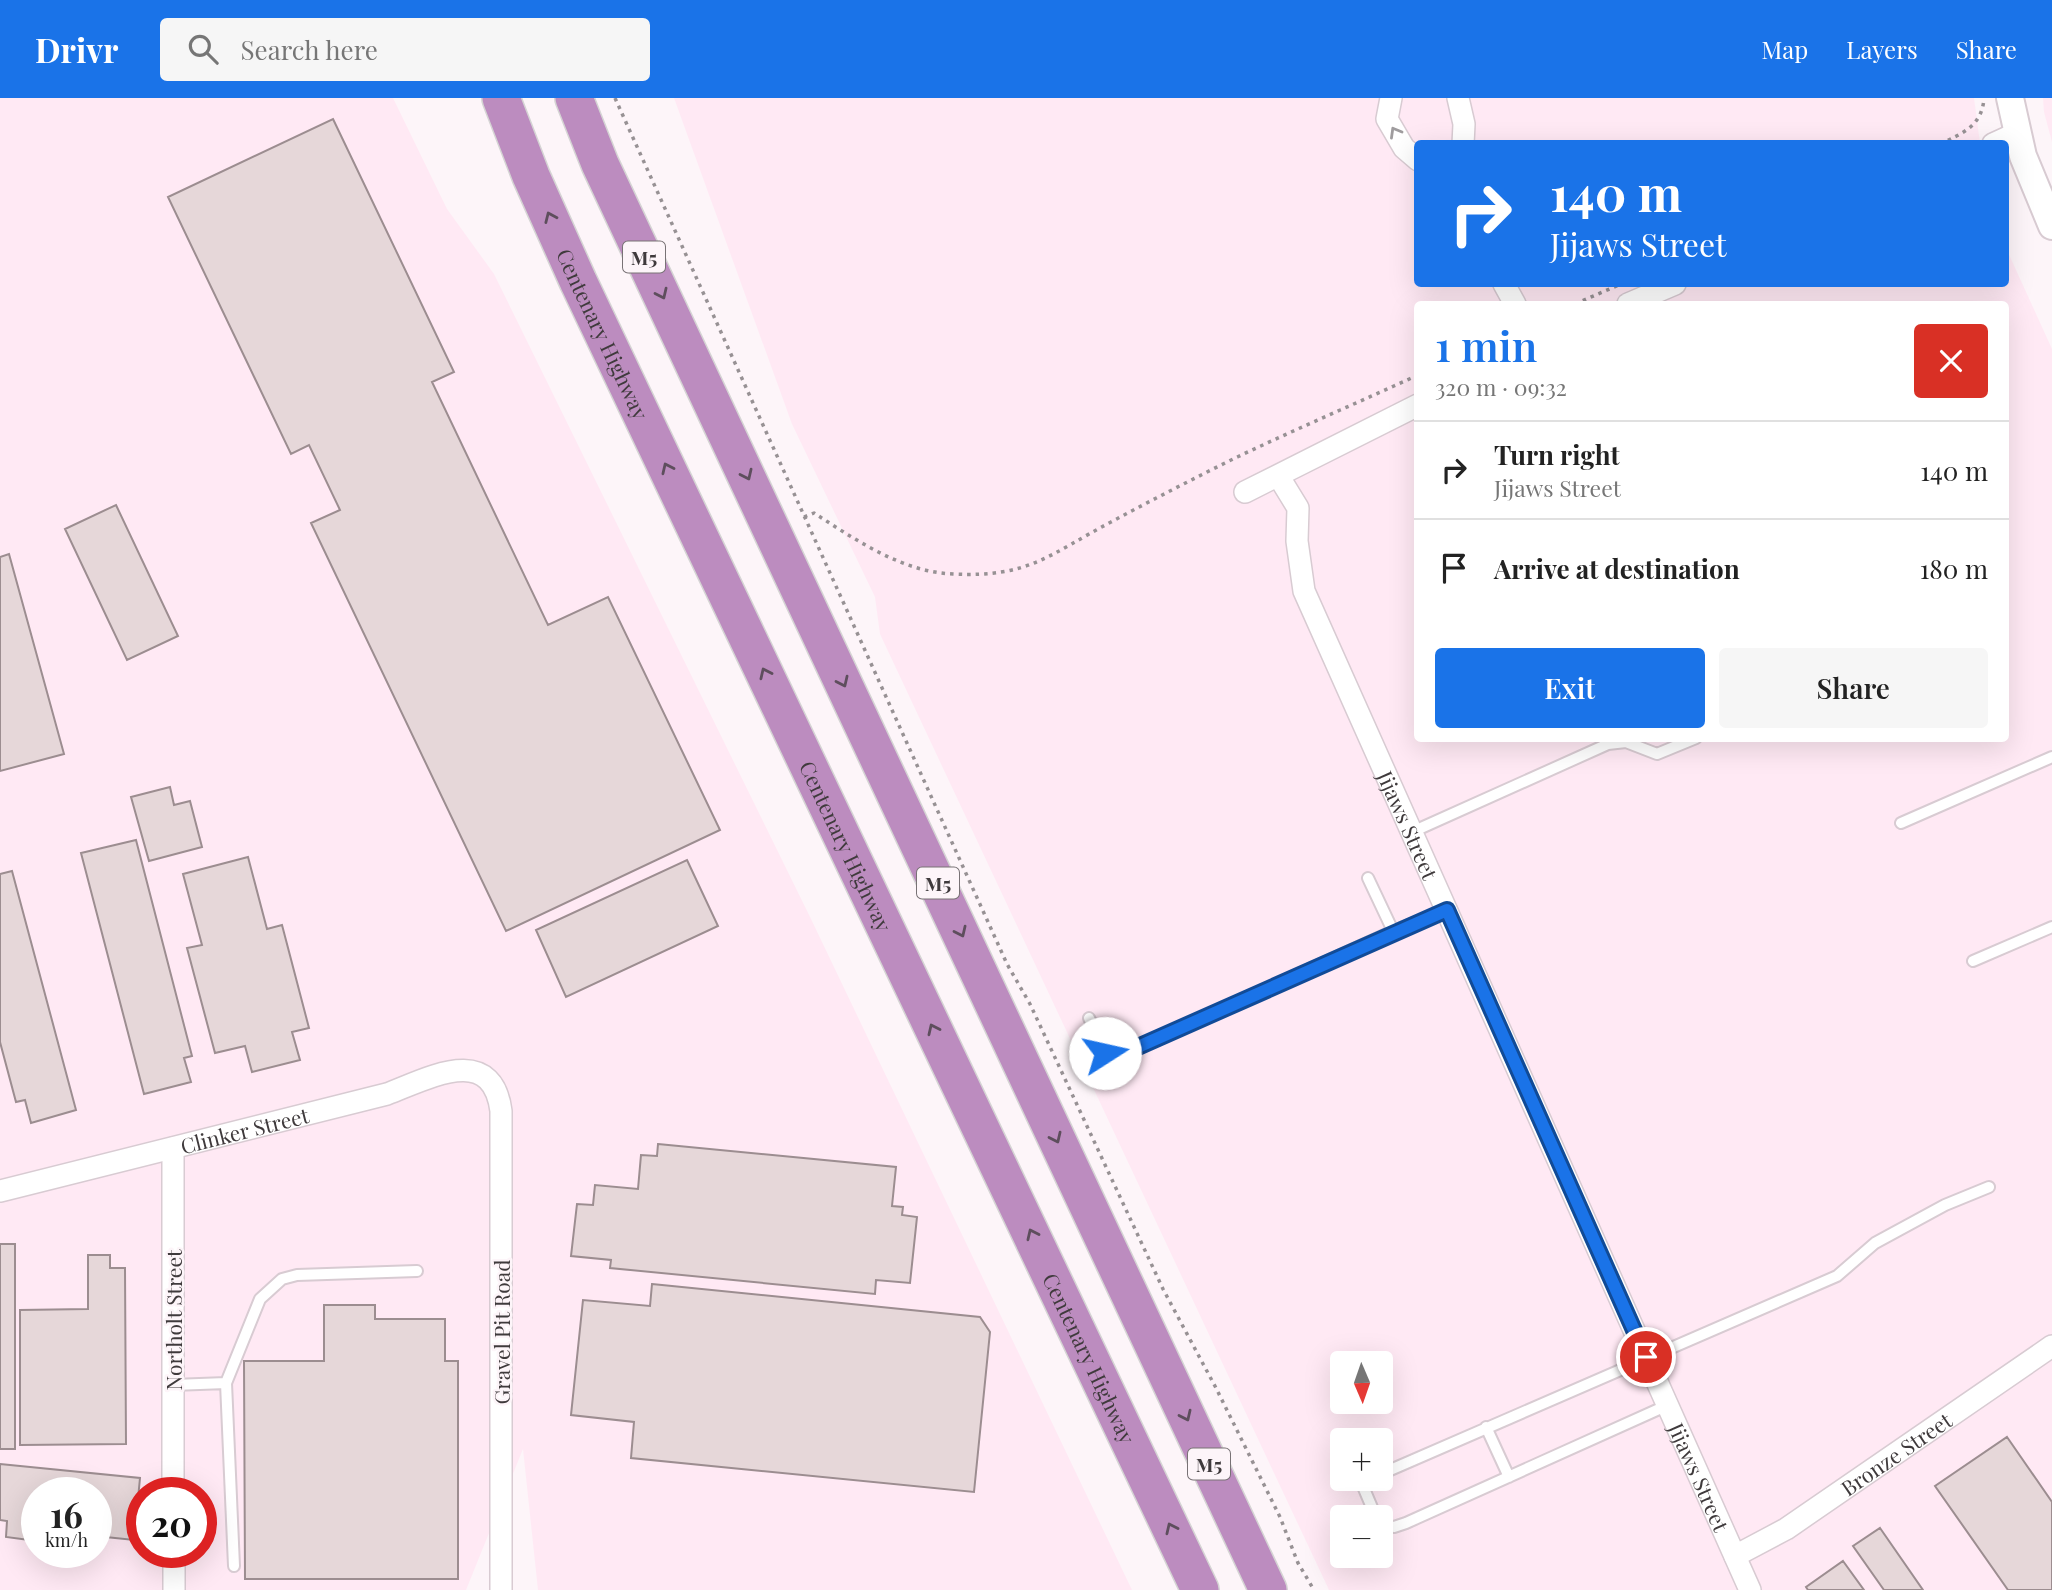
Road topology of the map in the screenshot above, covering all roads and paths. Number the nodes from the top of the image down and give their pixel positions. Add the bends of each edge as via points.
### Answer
1 (501, 98) edge
2 (574, 98) edge
3 (615, 98) edge
4 (1391, 98) edge
5 (1458, 98) edge
6 (1984, 98) edge
7 (2010, 98) edge
8 (2005, 138) edge
9 (1463, 140) edge
10 (1948, 140) edge
11 (2009, 144) edge
12 (1414, 157) edge
13 (2052, 226) edge
14 (1615, 287) edge
15 (1668, 287) edge
16 (1582, 301) edge
17 (1635, 301) edge
18 (1414, 377) edge
19 (1414, 407) edge
20 (1279, 477) junction
21 (1245, 492) dead end
22 (804, 517) junction
23 (1626, 742) edge
24 (1626, 742) edge
25 (1686, 742) edge
26 (2052, 757) edge
27 (1900, 823) dead end
28 (1412, 832) junction
29 (1368, 878) dead end
30 (1447, 910) junction
31 (2052, 927) edge
32 (1393, 931) junction
33 (1973, 961) dead end
34 (1089, 1018) dead end
35 (488, 1078) joint
36 (173, 1148) junction
37 (1989, 1187) dead end
38 (0, 1191) edge
39 (418, 1271) dead end
40 (2052, 1346) edge
41 (1646, 1357) junction
42 (226, 1383) junction
43 (173, 1385) junction
44 (1668, 1405) junction
45 (1486, 1427) junction
46 (1393, 1469) edge
47 (173, 1477) edge
48 (1509, 1477) junction
49 (1393, 1527) edge
50 (1735, 1556) junction
51 (234, 1566) dead end
52 (174, 1568) edge
53 (1273, 1585) edge
54 (174, 1590) edge
55 (500, 1590) edge
56 (1200, 1590) edge
57 (1314, 1590) edge
58 (1750, 1590) edge

56 -> 1 highway, Centenary Highway via 578,281
2 -> 53 highway, M5 via 600,164
3 - 22 path
12 -> 4 street via 1387,119
5 - 9 street
6 - 10 path via 1972,128
7 - 8 street
11 - 13 street via 2028,170
14 - 16 path
15 - 17 street
18 - 22 path via 1230,460 1038,564 1002,573 952,574 906,565 814,513
19 - 20 street
20 - 21 street
20 - 28 street, Jijaws Street via 1298,508 1304,591
22 - 57 path via 1007,964
23 - 25 lane via 1657,754
24 - 28 lane via 1608,744
26 - 27 lane
28 - 30 street, Jijaws Street
29 - 32 lane
30 - 32 lane
30 - 41 street, Jijaws Street
31 - 33 lane
32 - 34 lane via 1122,1054 1105,1053
35 - 36 street, Clinker Street via 472,1071 449,1070 387,1094
35 - 55 street, Gravel Pit Road via 499,1096 502,1122
36 - 38 street, Clinker Street
36 - 43 street, Northolt Street
37 - 41 lane via 1886,1236 1837,1276
39 - 42 lane via 282,1279 260,1299
40 - 50 street, Bronze Street via 1786,1529
41 - 44 street, Jijaws Street
41 - 45 lane
42 - 43 lane
42 - 51 lane
43 - 47 street, Northolt Street
44 - 48 lane
44 - 50 street, Jijaws Street
45 - 46 lane
45 - 48 lane
48 - 49 lane
50 - 58 street, Jijaws Street
52 - 54 street

